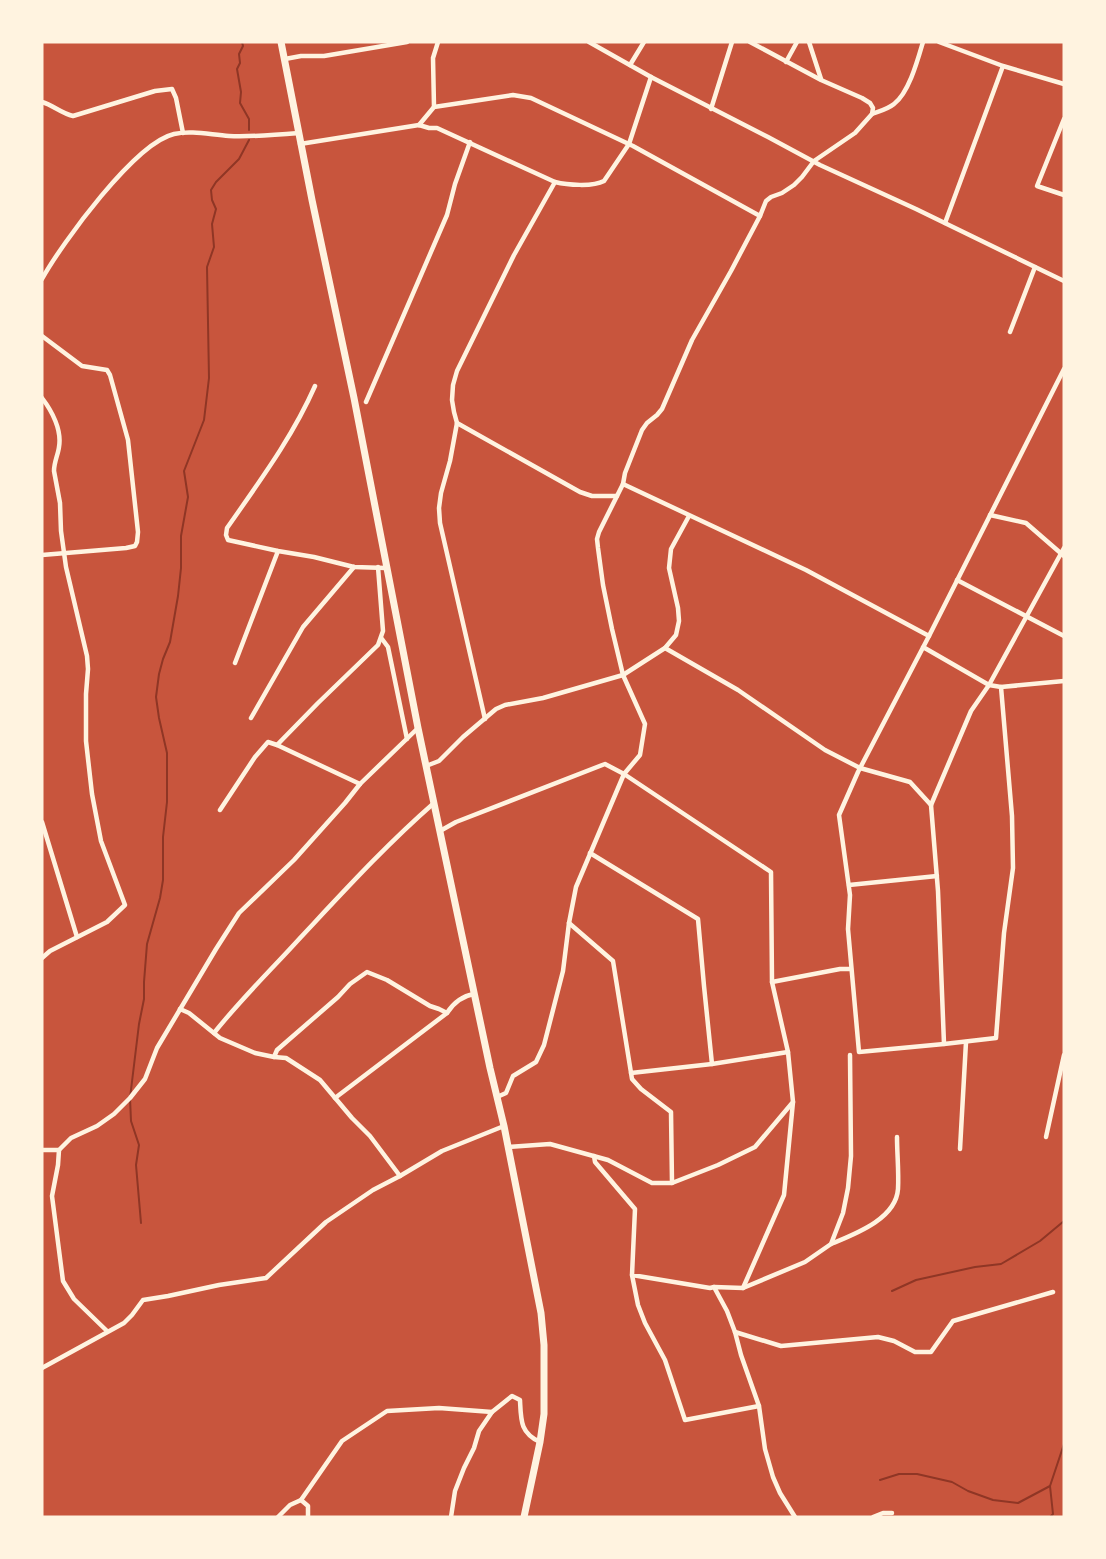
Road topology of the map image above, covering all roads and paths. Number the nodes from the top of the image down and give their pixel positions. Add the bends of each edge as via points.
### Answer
1 (282, 42) edge
2 (407, 42) edge
3 (438, 42) edge
4 (589, 42) edge
5 (644, 42) edge
6 (732, 42) edge
7 (750, 42) edge
8 (797, 42) edge
9 (809, 42) edge
10 (923, 42) edge
11 (939, 42) edge
12 (285, 59) junction
13 (786, 62) junction
14 (630, 65) junction
15 (1003, 66) junction
16 (651, 77) junction
17 (821, 80) junction
18 (1064, 84) edge
19 (42, 102) edge
20 (434, 107) junction
21 (711, 109) junction
22 (872, 114) junction
23 (1064, 119) edge
24 (419, 125) junction
25 (183, 133) junction
26 (299, 133) junction
27 (470, 142) junction
28 (300, 144) junction
29 (628, 144) junction
30 (814, 162) junction
31 (555, 182) junction
32 (1064, 195) edge
33 (760, 216) junction
34 (945, 223) junction
35 (1035, 267) junction
36 (42, 279) edge
37 (1064, 281) edge
38 (1010, 332) dead end
39 (42, 336) edge
40 (1064, 369) edge
41 (1063, 375) edge
42 (315, 386) dead end
43 (42, 398) edge
44 (366, 402) dead end
45 (458, 423) junction
46 (623, 484) junction
47 (616, 496) junction
48 (990, 515) junction
49 (689, 516) junction
50 (278, 551) junction
51 (1063, 552) edge
52 (64, 554) junction
53 (42, 555) edge
54 (354, 567) junction
55 (378, 567) junction
56 (386, 568) junction
57 (957, 580) junction
58 (1027, 616) junction
59 (929, 636) junction
60 (1064, 636) edge
61 (382, 639) junction
62 (923, 647) junction
63 (665, 648) junction
64 (235, 663) dead end
65 (623, 675) junction
66 (1064, 681) edge
67 (989, 685) junction
68 (1001, 687) junction
69 (251, 718) dead end
70 (485, 719) junction
71 (418, 728) junction
72 (407, 739) junction
73 (277, 745) junction
74 (426, 766) junction
75 (861, 768) junction
76 (624, 774) junction
77 (360, 784) junction
78 (434, 803) junction
79 (931, 805) junction
80 (220, 810) dead end
81 (42, 822) edge
82 (440, 831) junction
83 (590, 853) junction
84 (937, 876) junction
85 (849, 885) junction
86 (569, 923) junction
87 (77, 938) junction
88 (42, 958) edge
89 (851, 969) junction
90 (772, 982) junction
91 (474, 994) junction
92 (180, 1009) junction
93 (447, 1013) junction
94 (214, 1033) junction
95 (966, 1041) junction
96 (944, 1044) junction
97 (788, 1052) junction
98 (850, 1054) dead end
99 (1064, 1055) edge
100 (274, 1057) junction
101 (712, 1064) junction
102 (631, 1073) junction
103 (497, 1097) junction
104 (335, 1098) junction
105 (793, 1102) junction
106 (504, 1126) junction
107 (897, 1137) dead end
108 (1046, 1137) dead end
109 (508, 1147) junction
110 (960, 1149) dead end
111 (42, 1150) edge
112 (59, 1150) junction
113 (594, 1156) junction
114 (400, 1176) junction
115 (672, 1183) junction
116 (831, 1244) junction
117 (632, 1275) junction
118 (714, 1287) junction
119 (743, 1288) junction
120 (1053, 1292) dead end
121 (107, 1331) junction
122 (735, 1332) junction
123 (42, 1368) edge
124 (759, 1406) junction
125 (492, 1412) junction
126 (540, 1442) junction
127 (301, 1500) junction
128 (892, 1513) dead end
129 (279, 1517) edge
130 (308, 1517) edge
131 (451, 1517) edge
132 (524, 1517) edge
133 (795, 1517) edge
134 (873, 1517) edge

1 - 12 main road
2 - 12 street
3 - 20 street via 433,58
4 - 14 street
5 - 14 street
6 - 21 street
7 - 13 street
8 - 13 street
9 - 17 street
10 - 22 street via 897,103
11 - 15 street
12 - 26 main road
13 - 17 street
14 - 16 street
15 - 18 street
15 - 34 street
16 - 21 street
16 - 29 street
17 - 22 street via 862,98 873,108
19 - 25 street via 72,116 172,89
20 - 24 street
20 - 29 street via 523,96
21 - 30 street
22 - 30 street via 855,133
23 - 32 street via 1037,186
24 - 27 street
24 - 28 street
25 - 26 street
25 - 36 street via 155,143 132,162 89,209
26 - 28 main road
27 - 31 street
27 - 44 street via 447,215
28 - 56 main road
29 - 31 street via 604,181
29 - 33 street
30 - 33 street via 794,185 766,201
30 - 34 street
31 - 45 street via 457,371 452,400
33 - 46 street via 692,340 662,410 642,430
34 - 35 street
35 - 37 street
35 - 38 street
39 - 52 street via 82,366 107,370 110,375 128,440 138,532 135,546
40 - 41 street
41 - 48 street
42 - 50 street via 295,427 226,531 228,540
43 - 52 street via 50,409 60,444 54,471
45 - 47 street via 580,492
45 - 70 street via 441,493 440,523
46 - 47 street
46 - 49 street
47 - 65 street via 597,539
48 - 51 street via 1026,523
48 - 57 street
49 - 59 street via 806,570
49 - 63 street via 671,549 669,568 680,621 676,635
50 - 54 street
50 - 64 street
51 - 58 street
52 - 53 street
52 - 87 street via 87,656 87,761 97,822 125,905 107,922
54 - 55 street
54 - 69 street via 303,627
55 - 56 street
55 - 61 street
56 - 71 main road
57 - 58 street
57 - 59 street
58 - 60 street
58 - 67 street
59 - 62 street
61 - 72 street via 388,647
61 - 73 street
62 - 67 street
62 - 75 street
63 - 65 street
63 - 75 street via 738,690 825,750
65 - 70 street via 505,705
65 - 76 street via 645,724 640,755
66 - 68 street
67 - 68 street
67 - 79 street via 971,711
68 - 95 street via 1013,868 996,1038
70 - 74 street via 439,761
71 - 72 street
71 - 74 main road
72 - 77 street
73 - 77 street
73 - 80 street via 268,742
74 - 78 main road
75 - 79 street via 910,782
75 - 85 street via 839,815
76 - 82 street via 604,764
76 - 83 street
76 - 90 street via 771,872
77 - 92 street via 294,860 239,913
78 - 82 main road
78 - 94 street via 362,871
79 - 84 street
81 - 87 street
82 - 91 main road
83 - 86 street via 576,887
83 - 101 street via 698,919
84 - 85 street
84 - 96 street
85 - 89 street
86 - 102 street via 613,960
86 - 103 street via 563,971 544,1045 536,1062 513,1076 506,1093
87 - 88 street
89 - 90 street
89 - 96 street via 859,1052
90 - 97 street
91 - 93 street via 454,1003
91 - 103 main road
92 - 94 street
92 - 112 street via 157,1048 145,1079 129,1098 114,1114 70,1138
93 - 100 street via 367,972 277,1050
93 - 104 street
94 - 100 street via 234,1045
95 - 96 street
95 - 110 street
97 - 101 street
97 - 105 street
98 - 116 street via 848,1188
99 - 108 street
100 - 104 street via 286,1058 320,1080
101 - 102 street
102 - 115 street via 641,1089 671,1112
103 - 106 main road
104 - 114 street
105 - 115 street via 755,1147
105 - 119 street via 784,1195
106 - 109 main road
106 - 114 street via 442,1151
107 - 116 street via 898,1192 890,1209 872,1226
109 - 113 street via 550,1144
109 - 126 main road via 541,1313 544,1414
111 - 112 street
112 - 121 street via 52,1196 63,1281 74,1299
113 - 115 street via 652,1183
113 - 117 street via 635,1209
114 - 121 street via 326,1222 266,1278 143,1300 124,1323
116 - 119 street via 805,1262
117 - 118 street
117 - 124 street via 638,1305 665,1359 685,1420
118 - 119 street
118 - 122 street
120 - 122 street via 953,1321 932,1352 915,1352 878,1337 781,1346
121 - 123 street
122 - 124 street
124 - 133 street via 773,1477
125 - 126 street via 512,1396 520,1400 524,1428
125 - 127 street via 439,1408 387,1411 342,1441
125 - 131 street via 479,1431 455,1491
126 - 132 main road
127 - 129 street
127 - 130 street via 308,1506
128 - 134 street

